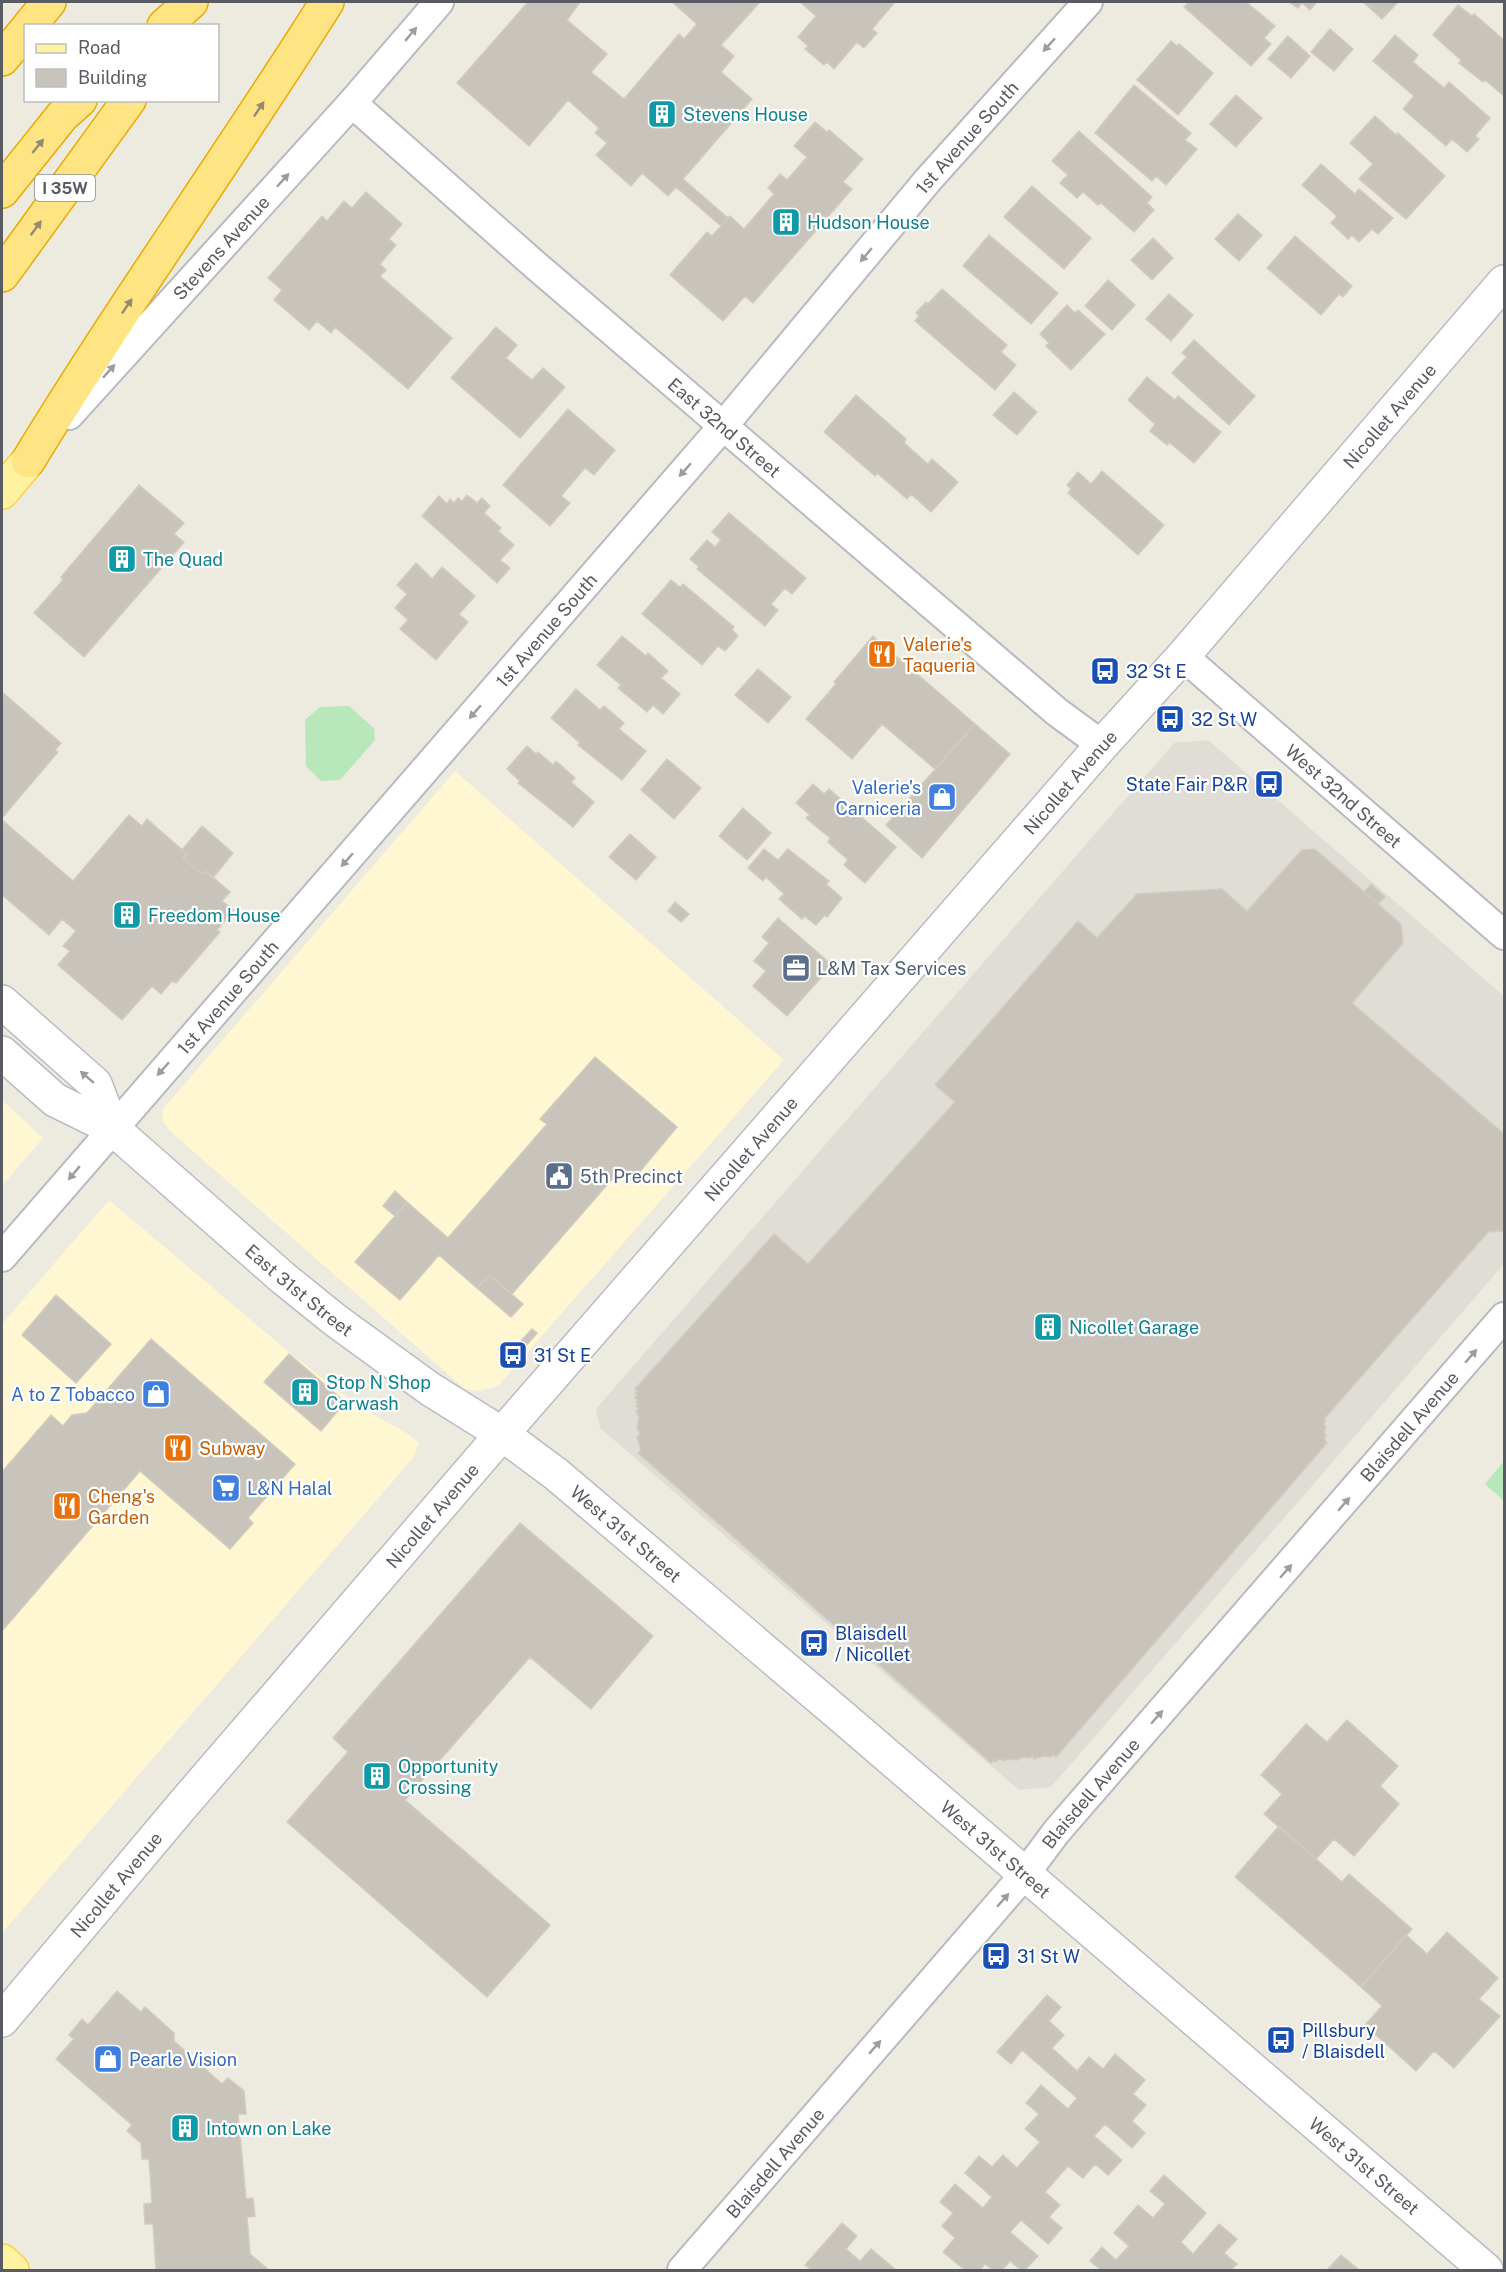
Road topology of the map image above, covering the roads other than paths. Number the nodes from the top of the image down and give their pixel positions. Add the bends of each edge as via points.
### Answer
1 (49, 2) edge
2 (191, 2) edge
3 (201, 2) edge
4 (327, 2) edge
5 (439, 2) edge
6 (1088, 2) edge
7 (31, 24) edge
8 (166, 24) edge
9 (184, 24) edge
10 (24, 32) edge
11 (2, 59) edge
12 (78, 102) edge
13 (128, 102) edge
14 (352, 103) junction
15 (2, 191) edge
16 (2, 275) edge
17 (1504, 282) edge
18 (724, 425) junction
19 (28, 461) junction
20 (2, 492) edge
21 (1183, 656) junction
22 (1102, 745) junction
23 (1504, 935) edge
24 (2, 1002) edge
25 (2, 1053) edge
26 (112, 1128) junction
27 (2, 1257) edge
28 (1504, 1317) edge
29 (502, 1434) junction
30 (1025, 1874) junction
31 (2, 2020) edge
32 (2, 2261) edge
33 (12, 2271) edge
34 (682, 2271) edge
35 (1486, 2271) edge

1 - 7 highway
2 - 8 highway
3 - 9 highway
19 -> 4 highway via 78,378
14 -> 5 street, Stevens Avenue
6 -> 18 street, 1st Avenue South via 928,180
10 - 11 highway
15 -> 12 highway
16 -> 13 highway, I 35W
14 - 18 street, East 32nd Street
19 -> 14 street, Stevens Avenue
17 - 21 main road, Nicollet Avenue
18 - 22 street, East 32nd Street via 1057,712
18 -> 26 street, 1st Avenue South
19 - 20 main road, Stevens Avenue
21 - 22 main road, Nicollet Avenue
21 - 23 street, West 32nd Street
22 - 29 main road, Nicollet Avenue
26 -> 24 main road, East 31st Street via 95,1084
25 - 26 main road, East 31st Street via 55,1100
26 -> 27 street, 1st Avenue South
26 - 29 main road, East 31st Street via 335,1320
30 -> 28 street, Blaisdell Avenue via 1057,1831
29 - 30 main road, West 31st Street via 687,1584
29 - 31 main road, Nicollet Avenue
34 -> 30 street, Blaisdell Avenue
30 - 35 main road, West 31st Street
32 - 33 main road

